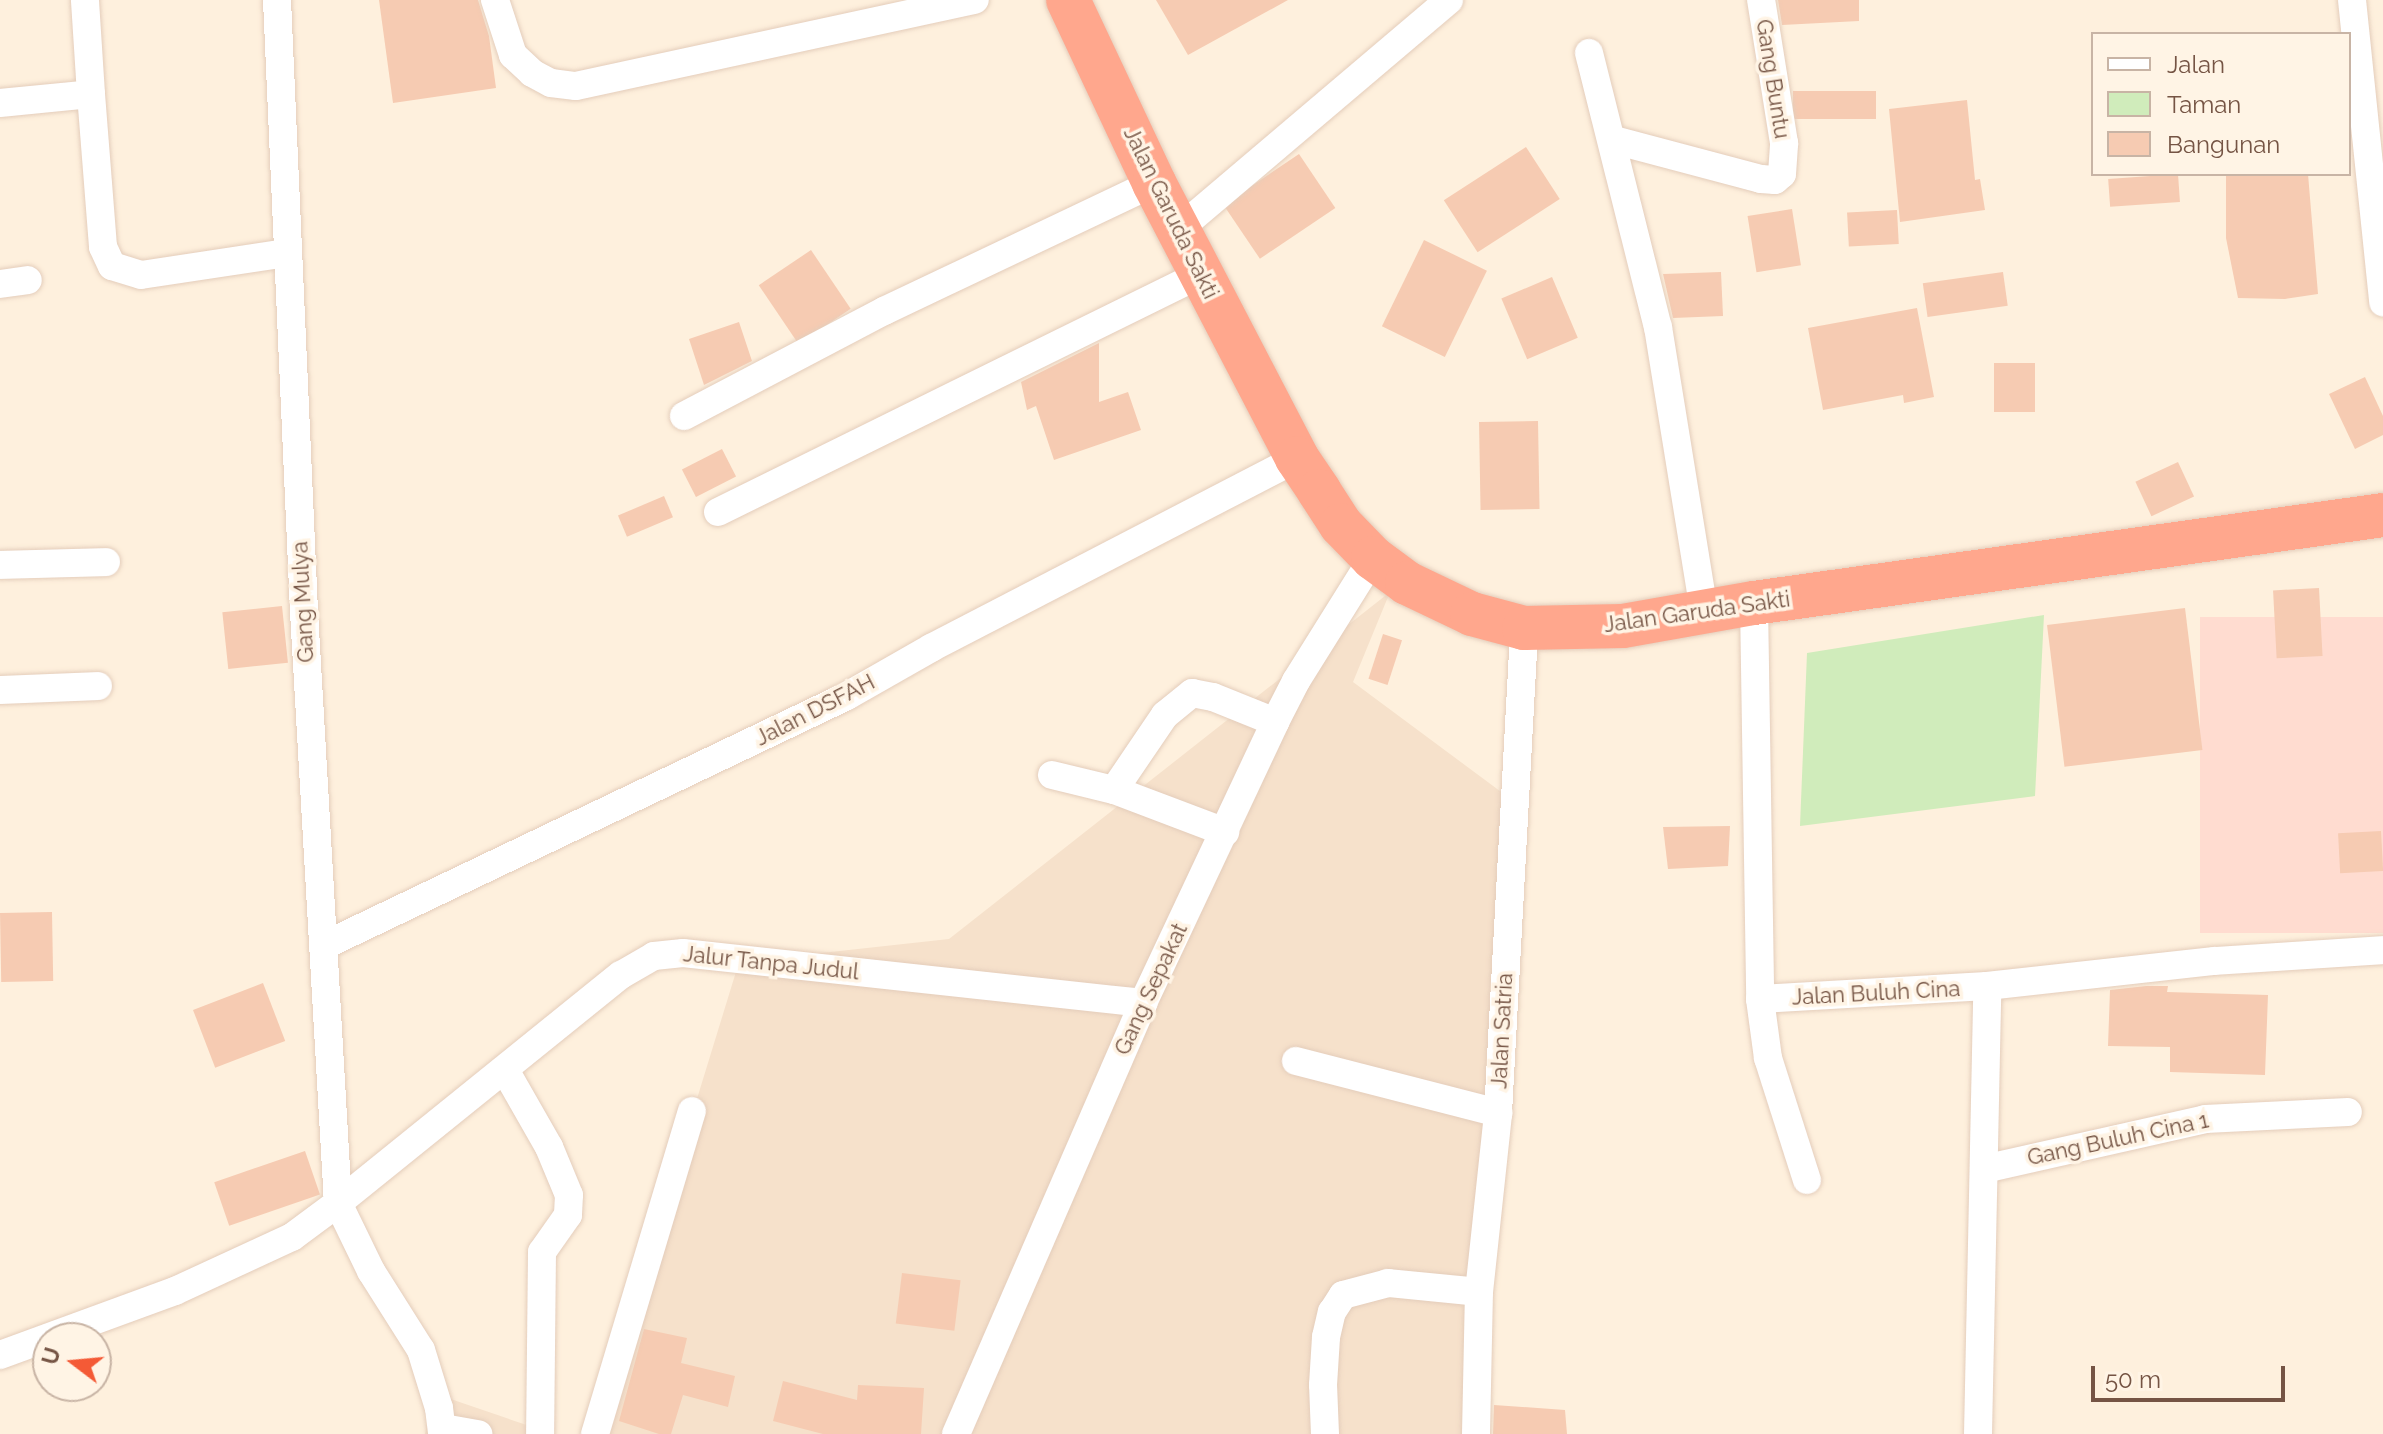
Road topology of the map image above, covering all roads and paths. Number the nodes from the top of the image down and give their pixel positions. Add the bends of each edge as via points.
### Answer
1 (85, 0) edge
2 (277, 0) edge
3 (495, 0) edge
4 (975, 0) edge
5 (1068, 0) edge
6 (1449, 0) edge
7 (1761, 0) edge
8 (2352, 0) edge
9 (1589, 53) dead end
10 (91, 94) junction
11 (0, 103) edge
12 (1614, 140) junction
13 (1154, 183) junction
14 (1179, 229) junction
15 (287, 253) junction
16 (1201, 274) junction
17 (28, 280) dead end
18 (0, 284) edge
19 (2383, 302) edge
20 (684, 416) dead end
21 (1297, 458) junction
22 (718, 512) dead end
23 (2383, 515) edge
24 (1373, 558) junction
25 (106, 562) dead end
26 (0, 565) edge
27 (1754, 603) junction
28 (1704, 611) junction
29 (1524, 628) junction
30 (98, 686) dead end
31 (0, 690) edge
32 (1275, 722) junction
33 (1052, 775) dead end
34 (1114, 790) junction
35 (1225, 832) junction
36 (325, 945) junction
37 (2383, 950) edge
38 (1987, 986) junction
39 (1760, 999) junction
40 (1143, 1003) junction
41 (1296, 1061) dead end
42 (505, 1070) junction
43 (692, 1111) dead end
44 (2348, 1112) dead end
45 (1498, 1113) junction
46 (1984, 1169) junction
47 (1807, 1180) dead end
48 (338, 1203) junction
49 (1479, 1292) junction
50 (0, 1355) edge
51 (443, 1431) edge
52 (478, 1434) edge
53 (540, 1434) edge
54 (595, 1434) edge
55 (956, 1434) edge
56 (1325, 1434) edge
57 (1476, 1434) edge
58 (1978, 1434) edge

1 - 10 street
2 - 15 street, Gang Mulya
3 - 4 street via 513,55 551,83 576,86
5 - 13 highway, Jalan Garuda Sakti
6 - 14 street
7 - 12 street, Gang Buntu via 1782,174 1775,180 1761,179
8 - 19 street
9 - 12 street
10 - 11 street
10 - 15 street via 103,247 112,266 141,275
12 - 28 street via 1658,327
13 - 14 highway, Jalan Garuda Sakti
13 - 20 street via 884,311
14 - 16 highway, Jalan Garuda Sakti
15 - 36 street, Gang Mulya
16 - 21 highway, Jalan Garuda Sakti
16 - 22 street
17 - 18 street
21 - 24 highway, Jalan Garuda Sakti via 1341,525
21 - 36 street, Jalan DSFAH via 847,696
23 - 27 highway, Jalan Garuda Sakti
24 - 29 highway, Jalan Garuda Sakti via 1440,600
24 - 32 street, Gang Sepakat
25 - 26 street
27 - 28 highway, Jalan Garuda Sakti
27 - 39 street, Jalan Buluh Cina
28 - 29 highway, Jalan Garuda Sakti via 1623,626
29 - 45 street, Jalan Satria
30 - 31 street
32 - 34 street via 1197,692 1188,695 1165,715
32 - 35 street, Gang Sepakat
33 - 34 street
34 - 35 street
35 - 40 street, Gang Sepakat
36 - 48 street, Gang Mulya
37 - 38 street via 2215,961
38 - 39 street, Jalan Buluh Cina
38 - 46 street, Jalan Buluh Cina
39 - 47 street via 1768,1058
40 - 42 street, Jalur Tanpa Judul via 669,954 631,967
40 - 55 street, Gang Sepakat
41 - 45 street
42 - 48 street, Jalur Tanpa Judul
42 - 53 street via 549,1147 569,1195 568,1215 542,1252
43 - 54 street
44 - 46 street, Gang Buluh Cina 1 via 2205,1119
45 - 49 street, Jalan Satria
46 - 58 street, Jalan Buluh Cina
48 - 50 street, Jalur Tanpa Judul via 292,1237 227,1269
48 - 51 street via 371,1271 421,1350
49 - 56 street via 1388,1283 1343,1295 1326,1337
49 - 57 street, Jalan Satria
51 - 52 street

